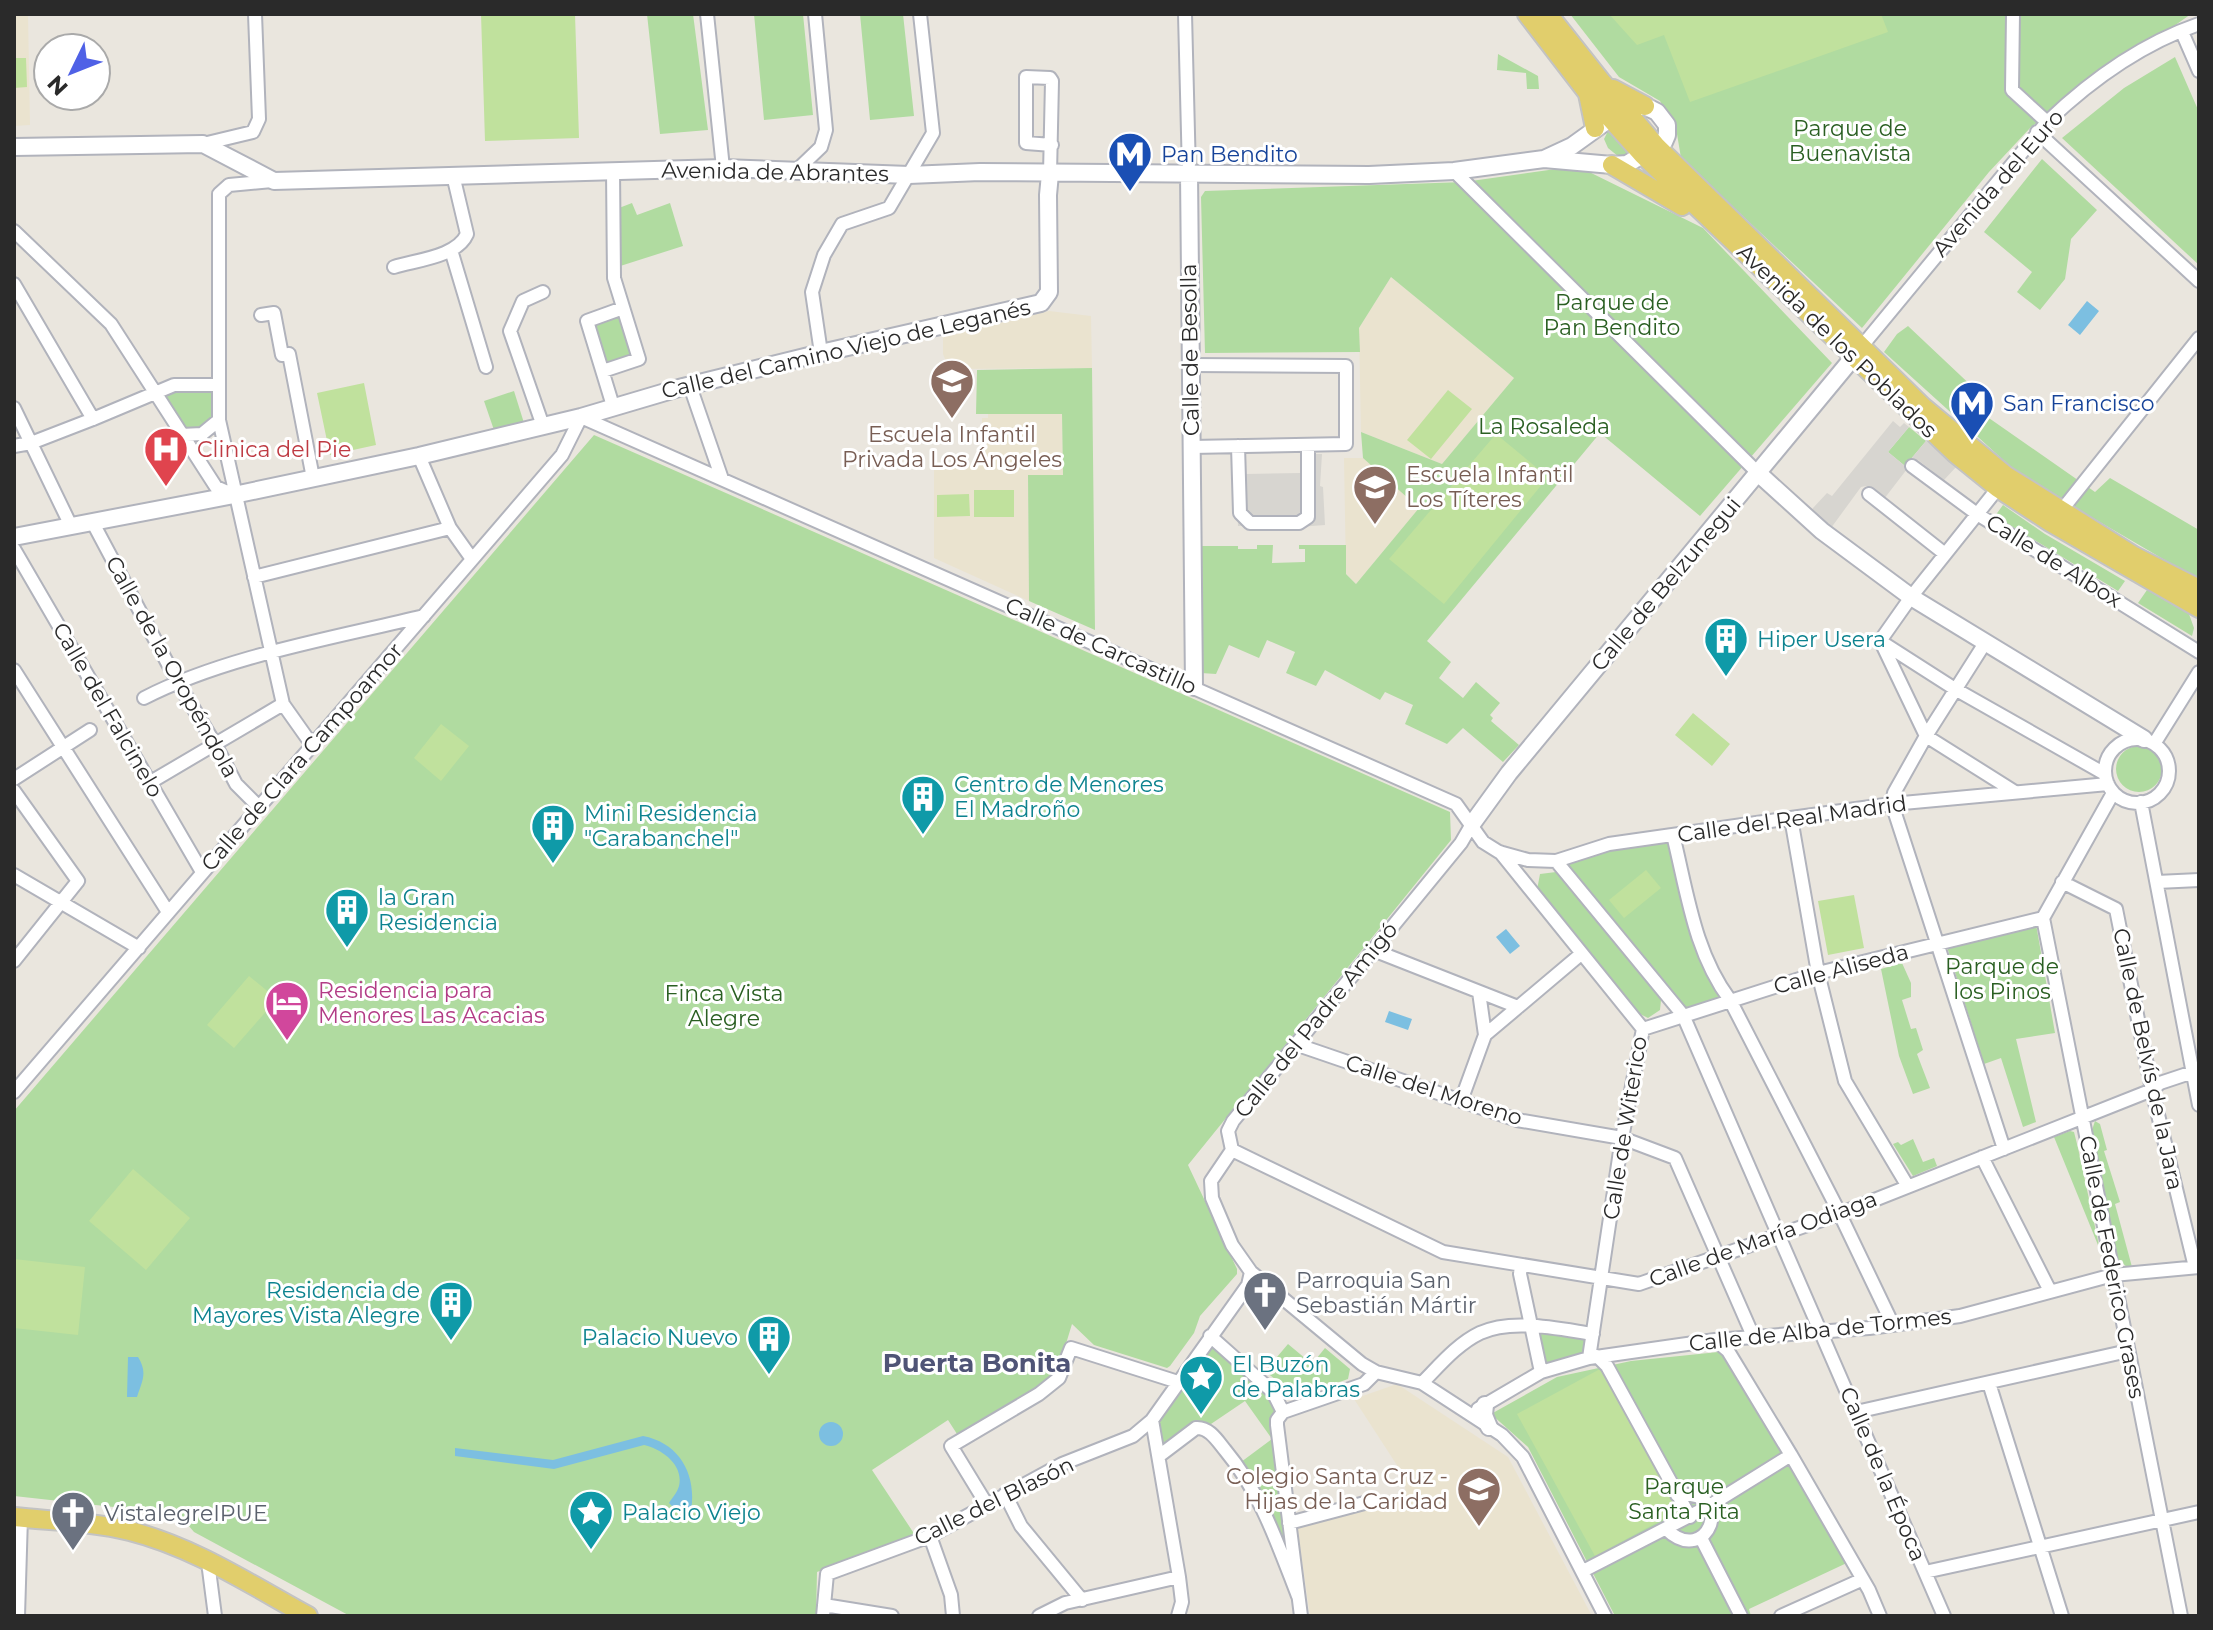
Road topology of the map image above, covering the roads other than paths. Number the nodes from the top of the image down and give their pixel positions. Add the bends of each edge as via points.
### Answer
1 (255, 14) edge
2 (707, 14) edge
3 (815, 14) edge
4 (920, 14) edge
5 (1185, 14) edge
6 (1527, 14) edge
7 (1548, 14) edge
8 (2013, 14) edge
9 (2199, 24) edge
10 (2182, 32) junction
11 (2199, 71) edge
12 (1594, 86) junction
13 (1619, 116) junction
14 (2047, 122) junction
15 (2037, 132) junction
16 (203, 144) junction
17 (1052, 145) junction
18 (14, 147) edge
19 (1655, 148) junction
20 (1544, 159) junction
21 (1612, 165) junction
22 (723, 168) junction
23 (613, 170) junction
24 (797, 170) junction
25 (1189, 173) junction
26 (1050, 174) junction
27 (453, 175) junction
28 (909, 175) junction
29 (1459, 177) junction
30 (274, 181) junction
31 (1722, 231) junction
32 (16, 238) edge
33 (451, 250) junction
34 (394, 267) dead end
35 (2199, 281) edge
36 (14, 284) edge
37 (543, 292) dead end
38 (623, 308) junction
39 (261, 315) dead end
40 (2199, 338) edge
41 (1858, 352) junction
42 (821, 353) junction
43 (1191, 365) junction
44 (486, 367) dead end
45 (603, 371) junction
46 (219, 385) junction
47 (690, 386) junction
48 (155, 393) junction
49 (613, 406) junction
50 (14, 408) edge
51 (581, 417) junction
52 (93, 419) junction
53 (219, 420) junction
54 (543, 426) junction
55 (181, 435) junction
56 (31, 443) junction
57 (1308, 445) junction
58 (14, 446) edge
59 (1238, 446) junction
60 (1191, 447) junction
61 (419, 456) junction
62 (1912, 466) dead end
63 (1758, 473) junction
64 (313, 478) junction
65 (722, 479) junction
66 (1998, 488) junction
67 (1869, 494) dead end
68 (234, 495) junction
69 (2061, 511) junction
70 (1977, 514) junction
71 (93, 523) junction
72 (71, 526) junction
73 (450, 528) junction
74 (14, 537) edge
75 (14, 549) edge
76 (1945, 554) junction
77 (472, 559) junction
78 (254, 577) junction
79 (2196, 594) edge
80 (1911, 597) junction
81 (2199, 614) edge
82 (424, 616) junction
83 (1880, 641) junction
84 (1985, 643) junction
85 (2199, 652) edge
86 (272, 654) junction
87 (14, 670) edge
88 (2199, 672) edge
89 (177, 681) junction
90 (1194, 687) junction
91 (1955, 689) junction
92 (144, 698) dead end
93 (283, 704) junction
94 (90, 730) dead end
95 (1926, 736) junction
96 (2149, 742) junction
97 (215, 744) junction
98 (312, 745) junction
99 (62, 747) junction
100 (14, 779) edge
101 (149, 783) junction
102 (2109, 784) junction
103 (14, 791) edge
104 (2015, 792) junction
105 (2141, 802) junction
106 (1892, 804) junction
107 (258, 806) junction
108 (1791, 818) junction
109 (1472, 824) junction
110 (1673, 835) junction
111 (1483, 842) joint
112 (1499, 852) junction
113 (1556, 861) junction
114 (202, 872) junction
115 (14, 875) edge
116 (2199, 880) edge
117 (2062, 882) junction
118 (2157, 882) junction
119 (62, 902) junction
120 (168, 912) junction
121 (2043, 918) junction
122 (1939, 943) junction
123 (139, 948) junction
124 (1373, 950) junction
125 (1581, 954) junction
126 (14, 961) edge
127 (1818, 973) junction
128 (1479, 992) junction
129 (1730, 1000) junction
130 (1518, 1007) junction
131 (1683, 1015) junction
132 (1643, 1029) junction
133 (1485, 1035) junction
134 (1295, 1044) junction
135 (2196, 1072) edge
136 (2152, 1090) junction
137 (14, 1092) edge
138 (1461, 1101) junction
139 (2199, 1105) edge
140 (2083, 1118) junction
141 (1622, 1138) junction
142 (2004, 1149) junction
143 (1232, 1150) junction
144 (1982, 1157) junction
145 (1907, 1185) junction
146 (1839, 1214) junction
147 (1778, 1236) junction
148 (1719, 1257) junction
149 (1521, 1265) junction
150 (2197, 1267) edge
151 (1251, 1272) junction
152 (2113, 1275) junction
153 (1602, 1278) junction
154 (2050, 1291) junction
155 (1529, 1324) junction
156 (1893, 1325) junction
157 (1819, 1333) junction
158 (1593, 1334) junction
159 (1210, 1336) junction
160 (1753, 1336) junction
161 (1715, 1340) junction
162 (2128, 1351) junction
163 (1593, 1357) junction
164 (1376, 1372) junction
165 (1541, 1372) junction
166 (1178, 1382) junction
167 (1422, 1383) junction
168 (1989, 1383) junction
169 (1485, 1405) junction
170 (1283, 1412) junction
171 (1856, 1412) junction
172 (1468, 1414) junction
173 (1152, 1420) junction
174 (1489, 1427) junction
175 (1791, 1455) junction
176 (1159, 1456) junction
177 (1005, 1494) junction
178 (1677, 1495) junction
179 (1372, 1501) dead end
180 (987, 1505) junction
181 (1709, 1506) junction
182 (2199, 1512) edge
183 (18, 1517) edge
184 (1690, 1517) junction
185 (2161, 1520) junction
186 (1289, 1523) junction
187 (1666, 1529) junction
188 (930, 1536) junction
189 (1701, 1538) junction
190 (2041, 1548) junction
191 (208, 1562) junction
192 (1583, 1571) junction
193 (1925, 1572) junction
194 (1179, 1577) junction
195 (1861, 1580) junction
196 (1298, 1596) junction
197 (1082, 1600) junction
198 (824, 1611) edge
199 (1740, 1614) edge
200 (18, 1616) edge
201 (215, 1616) edge
202 (308, 1616) edge
203 (892, 1616) edge
204 (953, 1616) edge
205 (1039, 1616) edge
206 (1178, 1616) edge
207 (1301, 1616) edge
208 (1605, 1616) edge
209 (1781, 1616) edge
210 (1880, 1616) edge
211 (1944, 1616) edge
212 (2062, 1616) edge
213 (2181, 1616) edge

1 - 16 street via 259,119 253,132
2 - 22 street
3 - 24 street via 826,130 821,147
4 - 28 street via 933,133
5 - 25 street, Calle de Besolla
6 - 12 main road
7 - 12 main road
8 - 14 street via 2012,90
9 - 10 street, Avenida del Euro
10 - 11 street
10 - 14 street, Avenida del Euro via 2134,53
12 - 13 main road
12 - 13 main road
13 - 19 main road, Avenida de los Poblados
13 - 20 street, Avenida de Abrantes
13 - 21 street via 1590,142
14 - 15 street, Avenida del Euro
15 - 35 street
15 - 41 street, Avenida del Euro
16 - 18 street, Avenida de Abrantes
16 - 30 street, Avenida de Abrantes
17 - 17 street, Calle del Camino Viejo de Leganés via 1052,81 1026,77 1026,143
17 - 26 street, Calle del Camino Viejo de Leganés
19 - 21 street, Avenida de Abrantes via 1627,164
19 - 31 main road, Avenida de los Poblados
19 - 41 main road, Avenida de los Poblados
20 - 21 street, Avenida de Abrantes
20 - 29 street, Avenida de Abrantes
21 - 31 main road
22 - 23 street, Avenida de Abrantes
22 - 24 street, Avenida de Abrantes
23 - 27 street, Avenida de Abrantes
23 - 38 street via 614,278
24 - 28 street, Avenida de Abrantes
25 - 26 street, Avenida de Abrantes
25 - 29 street, Avenida de Abrantes
25 - 43 street, Calle de Besolla
26 - 28 street, Avenida de Abrantes
26 - 42 street, Calle del Camino Viejo de Leganés via 1049,292 1041,303
27 - 30 street, Avenida de Abrantes
27 - 33 street via 467,234
28 - 42 street via 889,208 842,224 824,255 812,292
29 - 63 street
30 - 46 street via 229,185 219,194
31 - 41 main road, Avenida de los Poblados
32 - 48 street via 111,324
33 - 34 street
33 - 44 street
36 - 52 street
37 - 54 street via 523,301 510,331
38 - 45 street via 587,321
38 - 45 street via 639,359
39 - 64 street via 274,313 282,355 289,354
40 - 69 street
41 - 63 street, Calle de Belzunegui
41 - 66 main road, Avenida de los Poblados via 1933,433
41 - 69 main road, Avenida de los Poblados via 2005,475
42 - 47 street, Calle del Camino Viejo de Leganés
43 - 57 street via 1346,366 1346,444
43 - 60 street, Calle de Besolla
45 - 49 street
46 - 48 street via 174,385
46 - 53 street
47 - 49 street, Calle del Camino Viejo de Leganés
47 - 65 street
48 - 52 street
48 - 55 street
49 - 51 street, Calle del Camino Viejo de Leganés
50 - 56 street
51 - 54 street, Calle del Camino Viejo de Leganés
51 - 65 street, Calle de Carcastillo
51 - 77 street, Calle de Clara Campoamor via 562,455
52 - 56 street
53 - 55 street via 202,434
53 - 68 street
54 - 61 street, Calle del Camino Viejo de Leganés
55 - 68 street via 216,487
56 - 58 street
56 - 72 street
57 - 59 street
57 - 59 street via 1308,517 1299,523 1250,523 1240,513
59 - 60 street
60 - 90 street, Calle de Besolla
61 - 64 street, Calle del Camino Viejo de Leganés
61 - 73 street
62 - 70 street, Calle de Albox
63 - 80 street via 1822,531
63 - 109 street, Calle de Belzunegui
64 - 68 street, Calle del Camino Viejo de Leganés
65 - 90 street, Calle de Carcastillo
66 - 70 street
66 - 79 main road, Avenida de los Poblados via 2106,556
67 - 76 street
68 - 71 street, Calle del Camino Viejo de Leganés
68 - 78 street
69 - 79 main road, Avenida de los Poblados
70 - 76 street
70 - 85 street, Calle de Albox
71 - 72 street, Calle del Camino Viejo de Leganés
71 - 89 street, Calle de la Oropéndola
72 - 74 street, Calle del Camino Viejo de Leganés
73 - 77 street
73 - 78 street
75 - 101 street, Calle del Falcinelo
76 - 80 street
77 - 82 street, Calle de Clara Campoamor
78 - 86 street
79 - 81 main road
80 - 83 street
80 - 84 street
82 - 86 street
82 - 98 street, Calle de Clara Campoamor
83 - 91 street
83 - 95 street
84 - 91 street
84 - 96 street
86 - 89 street
86 - 93 street
87 - 99 street
88 - 96 street
89 - 92 street
89 - 97 street, Calle de la Oropéndola
90 - 109 street, Calle de Carcastillo via 1456,804
91 - 95 street
91 - 102 street
93 - 97 street
93 - 98 street
94 - 99 street
95 - 104 street
95 - 106 street
96 - 102 street via 2124,741 2115,747 2109,755
96 - 105 street via 2166,757 2167,781 2158,795
97 - 101 street
97 - 107 street, Calle de la Oropéndola via 236,784
98 - 107 street, Calle de Clara Campoamor
99 - 100 street
99 - 120 street
101 - 114 street, Calle del Falcinelo
102 - 104 street, Calle del Real Madrid
102 - 105 street via 2132,802
102 - 117 street
103 - 119 street via 78,881
104 - 106 street, Calle del Real Madrid
105 - 118 street
106 - 108 street, Calle del Real Madrid
106 - 122 street
107 - 114 street, Calle de Clara Campoamor
108 - 110 street, Calle del Real Madrid
108 - 127 street
109 - 111 street, Calle de Carcastillo
109 - 124 street, Calle del Padre Amigó
110 - 113 street, Calle del Real Madrid via 1609,844
110 - 129 street via 1690,917
111 - 112 street, Calle del Real Madrid
112 - 113 street, Calle del Real Madrid
112 - 125 street, Calle de Witerico
113 - 131 street, Calle de la Época
114 - 120 street, Calle de Clara Campoamor
115 - 119 street
116 - 118 street
117 - 121 street
117 - 136 street, Calle de Belvís de la Jara via 2116,909
118 - 135 street
119 - 123 street
119 - 126 street
120 - 123 street, Calle de Clara Campoamor
121 - 122 street, Calle Aliseda
121 - 140 street, Calle de Federico Grases
122 - 127 street, Calle Aliseda
122 - 142 street
123 - 137 street, Calle de Clara Campoamor
124 - 128 street
124 - 134 street, Calle del Padre Amigó
125 - 130 street
125 - 132 street, Calle de Witerico
127 - 129 street, Calle Aliseda
127 - 145 street via 1845,1081
128 - 130 street
128 - 133 street
129 - 131 street, Calle Aliseda
129 - 146 street
130 - 133 street
131 - 132 street, Calle Aliseda
131 - 147 street, Calle de la Época
132 - 141 street, Calle de Witerico
133 - 138 street
134 - 138 street, Calle del Moreno
134 - 143 street, Calle del Padre Amigó via 1233,1121 1228,1131
135 - 136 street, Calle de María Odiaga
135 - 139 street
136 - 140 street, Calle de María Odiaga
136 - 150 street, Calle de Belvís de la Jara
138 - 141 street, Calle del Moreno via 1517,1120
140 - 142 street, Calle de María Odiaga
140 - 152 street, Calle de Federico Grases
141 - 148 street, Calle del Moreno via 1675,1158
141 - 153 street, Calle de Witerico
142 - 144 street, Calle de María Odiaga
143 - 149 street, Calle de María Odiaga via 1443,1252
143 - 151 street, Calle del Padre Amigó via 1211,1181 1212,1198 1232,1245
144 - 145 street, Calle de María Odiaga
144 - 154 street
145 - 146 street, Calle de María Odiaga
146 - 147 street, Calle de María Odiaga
146 - 156 street
147 - 148 street, Calle de María Odiaga
147 - 157 street, Calle de la Época
148 - 153 street, Calle de María Odiaga via 1639,1284
148 - 160 street, Calle del Moreno
149 - 153 street, Calle de María Odiaga
149 - 155 street
150 - 152 street, Calle de Alba de Tormes
151 - 159 street, Calle del Blasón via 1248,1285
151 - 164 street, Calle del Padre Amigó
152 - 154 street, Calle de Alba de Tormes
152 - 162 street, Calle de Federico Grases
153 - 158 street, Calle de Witerico
154 - 156 street, Calle de Alba de Tormes via 1960,1316
155 - 158 street
155 - 165 street
155 - 167 street via 1481,1332
156 - 157 street, Calle de Alba de Tormes
157 - 160 street, Calle de Alba de Tormes
157 - 171 street, Calle de la Época
158 - 163 street, Calle de Witerico
159 - 166 street, Calle del Blasón
159 - 170 street via 1273,1392
160 - 161 street, Calle de Alba de Tormes
161 - 163 street, Calle de Alba de Tormes
161 - 175 street via 1728,1351
162 - 168 street
162 - 185 street, Calle de Federico Grases
163 - 165 street, Calle de Alba de Tormes
163 - 178 street via 1607,1366
164 - 167 street
164 - 170 street via 1364,1384
165 - 169 street, Calle de Alba de Tormes
166 - 173 street, Calle del Blasón
166 - 180 street via 1071,1348 1059,1378 951,1446
167 - 172 street
168 - 171 street
168 - 190 street
169 - 172 street, Calle de Alba de Tormes
169 - 174 street
170 - 186 street via 1277,1425
171 - 193 street, Calle de la Época
172 - 174 street
173 - 176 street
173 - 177 street, Calle del Blasón via 1133,1436
174 - 192 street via 1523,1457
175 - 181 street
175 - 195 street
176 - 194 street
176 - 196 street via 1196,1428 1210,1433 1257,1497
177 - 180 street, Calle del Blasón
177 - 197 street via 1021,1526
178 - 181 street via 1693,1493
178 - 184 street
179 - 186 street
180 - 188 street, Calle del Blasón
181 - 184 street
181 - 189 street via 1712,1517
182 - 185 street
183 - 191 main road via 128,1531
183 - 200 street
184 - 187 street
185 - 190 street
185 - 213 street, Calle de Federico Grases
186 - 196 street
187 - 189 street via 1676,1538
187 - 192 street
188 - 198 street, Calle del Blasón via 827,1574
188 - 204 street
189 - 199 street
190 - 193 street
190 - 212 street
191 - 201 street
191 - 202 main road
192 - 208 street
193 - 211 street, Calle de la Época
194 - 197 street
194 - 206 street
195 - 209 street
195 - 210 street
196 - 207 street
197 - 205 street
198 - 203 street

